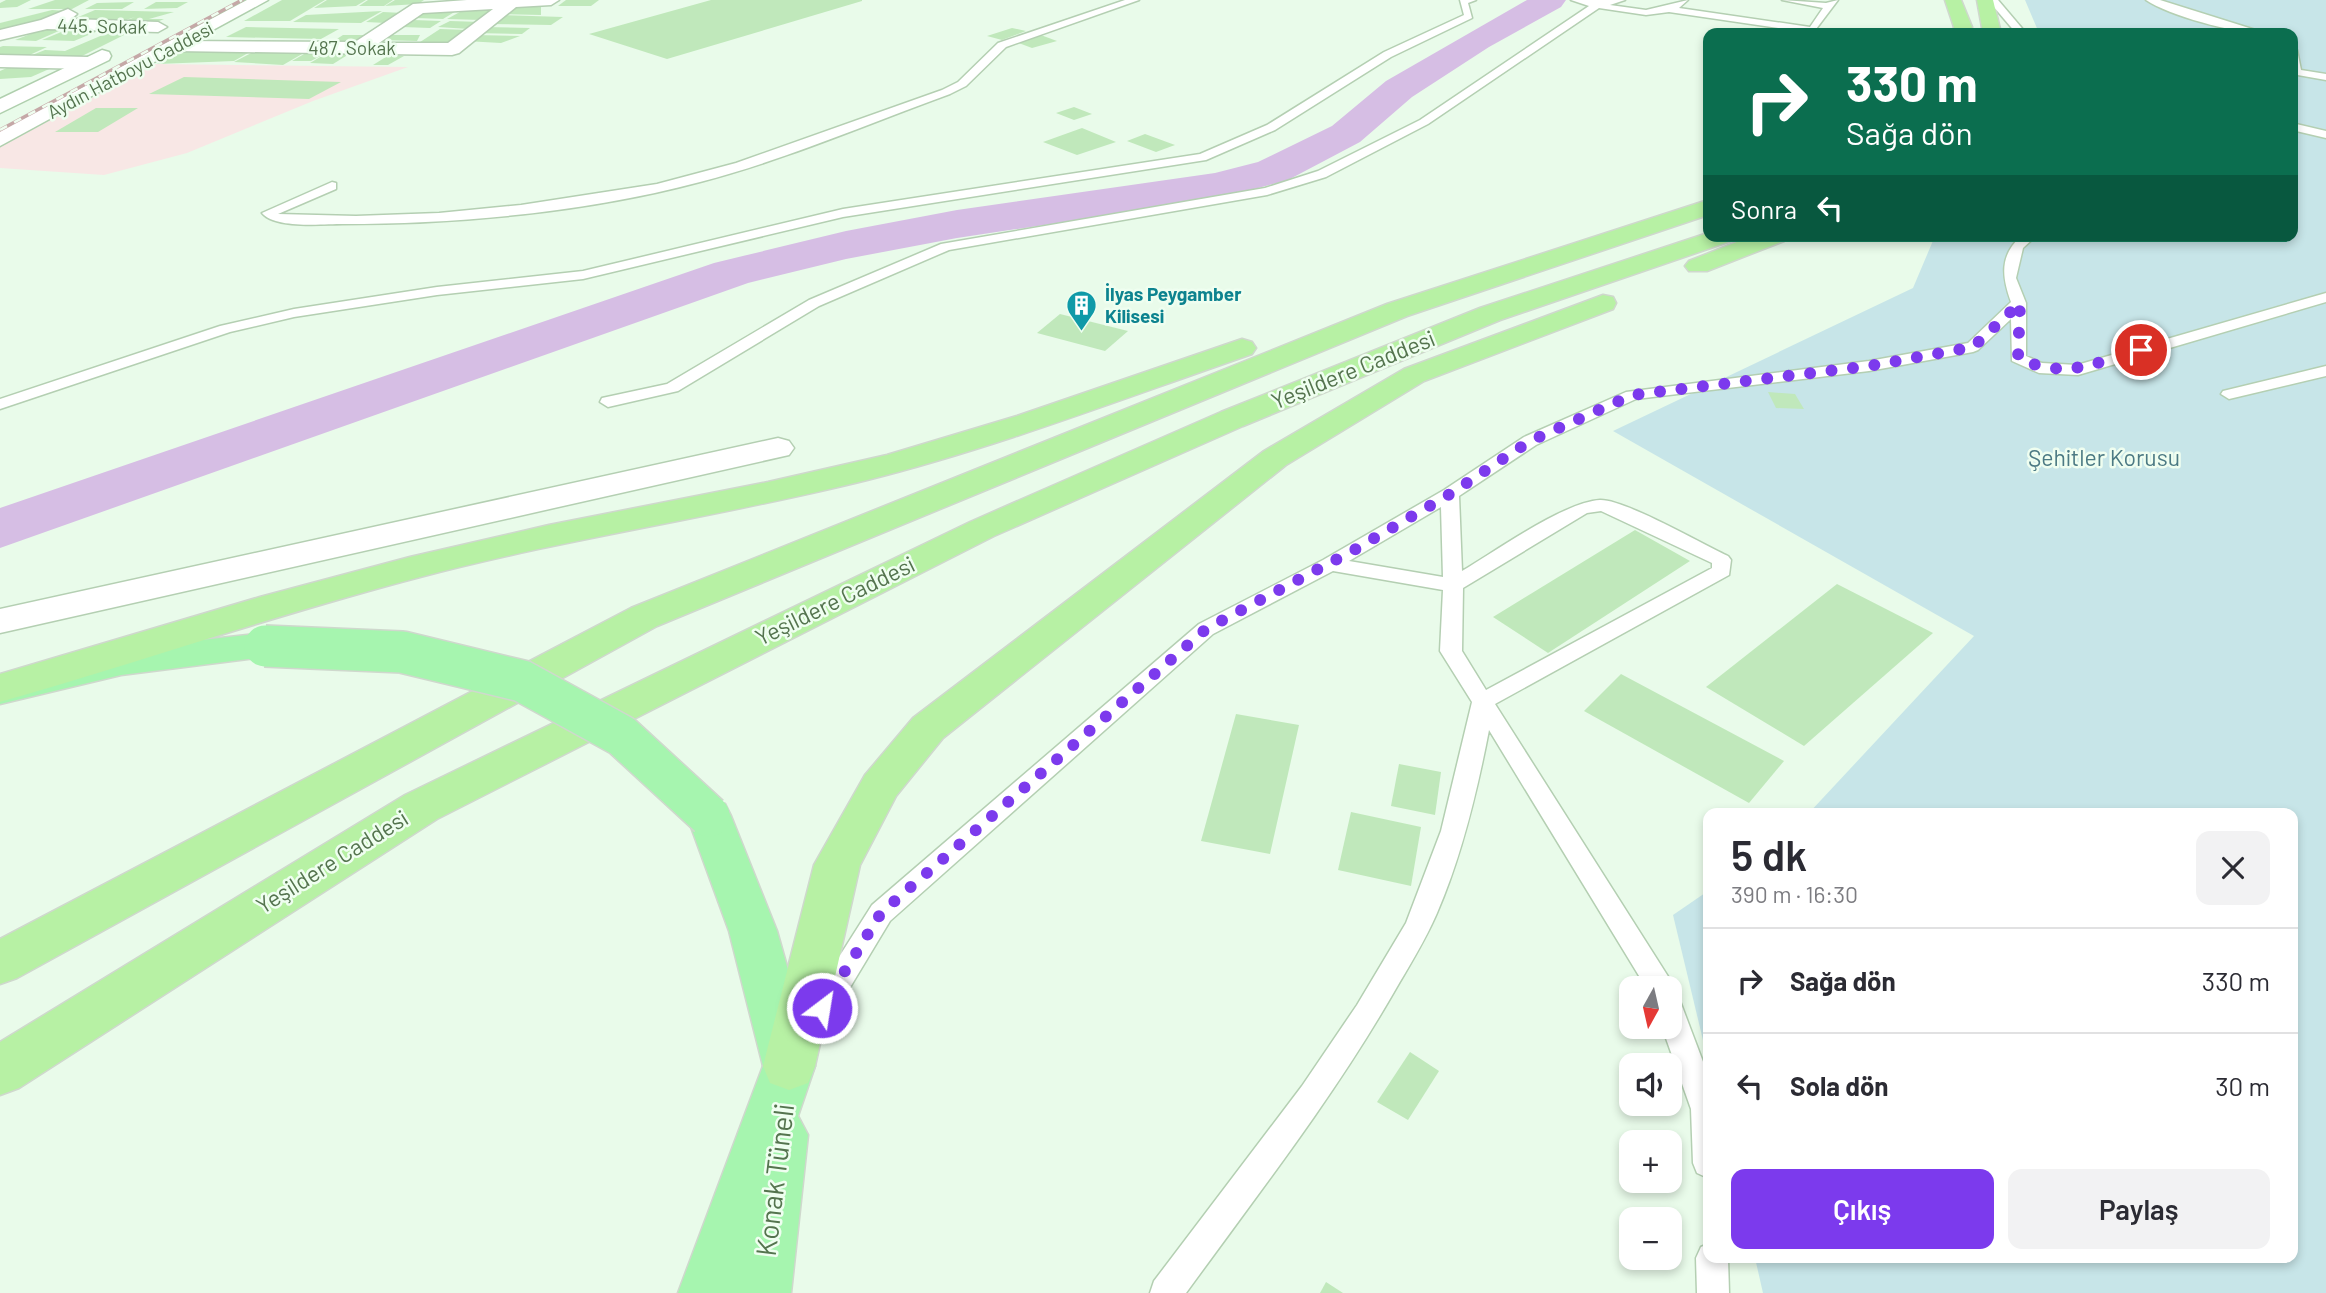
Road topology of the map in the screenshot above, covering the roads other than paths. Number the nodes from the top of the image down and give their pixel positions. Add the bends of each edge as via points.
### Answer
1 (260, 0) edge
2 (551, 0) edge
3 (1134, 0) edge
4 (1576, 0) edge
5 (1620, 0) edge
6 (1685, 0) edge
7 (1787, 0) edge
8 (1953, 0) edge
9 (1985, 0) edge
10 (1993, 0) edge
11 (2151, 0) edge
12 (1462, 1) edge
13 (447, 3) edge
14 (511, 3) junction
15 (1831, 3) edge
16 (1598, 4) junction
17 (83, 6) dead end
18 (1673, 10) junction
19 (180, 16) dead end
20 (219, 23) junction
21 (259, 23) dead end
22 (47, 24) junction
23 (366, 25) dead end
24 (393, 26) junction
25 (158, 27) junction
26 (1800, 28) edge
27 (1815, 28) edge
28 (1964, 28) edge
29 (1991, 28) edge
30 (2017, 28) edge
31 (2241, 28) edge
32 (0, 35) edge
33 (177, 46) junction
34 (359, 48) junction
35 (0, 61) edge
36 (89, 63) junction
37 (2298, 72) edge
38 (2326, 77) edge
39 (0, 107) edge
40 (2298, 128) edge
41 (2326, 135) edge
42 (0, 140) edge
43 (332, 186) dead end
44 (1703, 202) edge
45 (1703, 209) edge
46 (1704, 242) edge
47 (1762, 242) edge
48 (2022, 242) edge
49 (2326, 297) edge
50 (2020, 303) junction
51 (2326, 371) edge
52 (2229, 394) dead end
53 (608, 402) dead end
54 (0, 404) edge
55 (778, 448) dead end
56 (1450, 494) junction
57 (1330, 564) junction
58 (1453, 585) junction
59 (0, 621) edge
60 (0, 689) edge
61 (1483, 701) junction
62 (0, 963) edge
63 (1654, 976) edge
64 (1681, 1040) edge
65 (789, 1066) junction
66 (0, 1071) edge
67 (1703, 1101) edge
68 (1712, 1263) edge
69 (708, 1293) edge
70 (761, 1293) edge
71 (1166, 1293) edge
72 (1713, 1293) edge

1 - 20 street, Aydın Hatboyu Caddesi
2 - 14 street
3 - 43 lane via 1002,45 962,85 946,92 710,175 659,187 537,209 459,216 307,220 274,218 269,213
4 - 16 lane
5 - 16 lane
6 - 18 lane
7 - 15 lane
8 - 28 highway
9 - 29 highway
10 - 30 lane
11 - 31 lane
12 - 54 lane via 1469,16 1378,60 1252,139 1202,157 843,212 583,275 294,313 225,330
13 - 14 street
13 - 24 street via 419,8
14 - 34 street, 487. Sokak via 452,48
15 - 27 lane
16 - 18 lane via 1647,12
16 - 53 lane via 1424,122 1322,174 1267,191 946,247 814,303 672,388
17 - 22 street
18 - 26 lane
19 - 25 street, Aydın Hatboyu Caddesi
20 - 21 street
20 - 33 street, Aydın Hatboyu Caddesi
22 - 25 street, 445. Sokak
22 - 32 street
23 - 24 street
24 - 34 street
25 - 36 street, Aydın Hatboyu Caddesi
33 - 34 street, 487. Sokak
33 - 42 street, Aydın Hatboyu Caddesi
35 - 36 street
36 - 39 street, Aydın Hatboyu Caddesi
37 - 38 lane
40 - 41 lane
44 - 60 highway via 1629,214 1522,246 1076,408 944,450 387,574 225,618
45 - 62 highway, Yeşildere Caddesi via 1397,310 644,617
46 - 66 highway, Yeşildere Caddesi via 1490,314 1232,419 982,529 421,807
47 - 65 highway via 1414,375 1275,458 928,728 880,786 837,865
48 - 50 lane via 2009,278
49 - 50 lane via 2078,370 2039,368 2018,358
50 - 56 lane via 1973,347 1869,366 1632,395 1530,441
51 - 52 lane
55 - 59 street
56 - 57 lane
56 - 58 lane
57 - 58 lane
57 - 65 lane via 1206,629 881,913
58 - 61 lane via 1451,651
58 - 61 lane via 1581,509 1602,505 1721,560 1722,571
60 - 65 main road, bridge via 121,662 265,646 402,652 522,681 622,736 709,816 753,931
61 - 63 lane
61 - 71 lane via 1452,835 1426,909 1342,1055
64 - 67 lane
65 - 69 main road
65 - 70 main road, Konak Tüneli
68 - 72 lane

